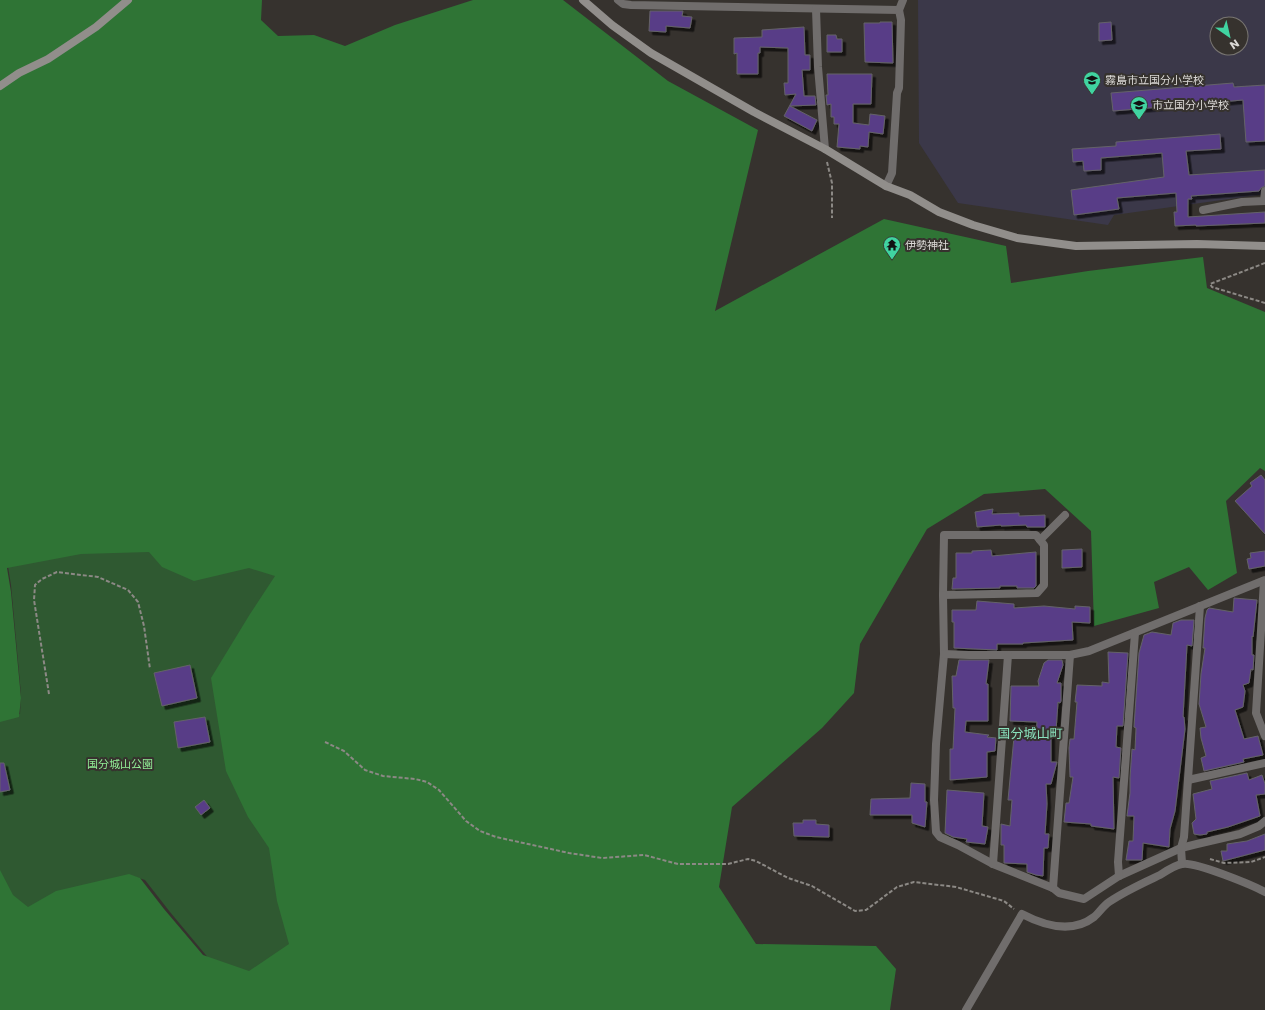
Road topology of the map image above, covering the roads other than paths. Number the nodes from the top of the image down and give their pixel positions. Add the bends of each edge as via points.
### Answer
1 (128, 0) edge
2 (582, 0) edge
3 (618, 0) edge
4 (903, 0) edge
5 (816, 9) junction
6 (899, 10) junction
7 (0, 86) edge
8 (825, 149) junction
9 (886, 186) junction
10 (1265, 191) edge
11 (1203, 210) dead end
12 (1265, 246) edge
13 (1065, 515) dead end
14 (1040, 540) junction
15 (1264, 581) edge
16 (943, 595) junction
17 (1200, 606) junction
18 (1135, 633) junction
19 (944, 654) junction
20 (1008, 655) junction
21 (1070, 655) junction
22 (1265, 736) edge
23 (1265, 762) edge
24 (1188, 780) junction
25 (1265, 821) edge
26 (1181, 848) junction
27 (1182, 863) junction
28 (993, 864) junction
29 (1119, 876) junction
30 (1053, 888) junction
31 (1265, 892) edge
32 (966, 1010) edge

1 - 7 street via 96,27
2 - 8 street via 651,53
3 - 5 street via 631,6
4 - 6 street
5 - 6 street
5 - 8 street
6 - 9 street via 900,88 897,93 892,173
8 - 9 street
9 - 12 street via 910,195 939,212 1016,238 1076,246
10 - 11 street via 1264,201 1242,202
13 - 14 street
14 - 16 street via 1044,545 1044,585 1037,593
14 - 16 street via 1036,535 944,535
15 - 17 street
15 - 22 street via 1256,713
16 - 19 street
17 - 18 street
17 - 24 street
18 - 21 street via 1089,651
18 - 29 street
19 - 20 street
19 - 28 street via 936,744 936,832 940,837
20 - 21 street
20 - 28 street
21 - 30 street
23 - 24 street
24 - 26 street
25 - 26 street via 1240,834
26 - 27 street
26 - 29 street
27 - 31 street via 1221,874
27 - 32 street via 1108,903 1094,917 1082,924 1047,925 1022,914
28 - 30 street
29 - 30 street via 1084,899 1059,893

